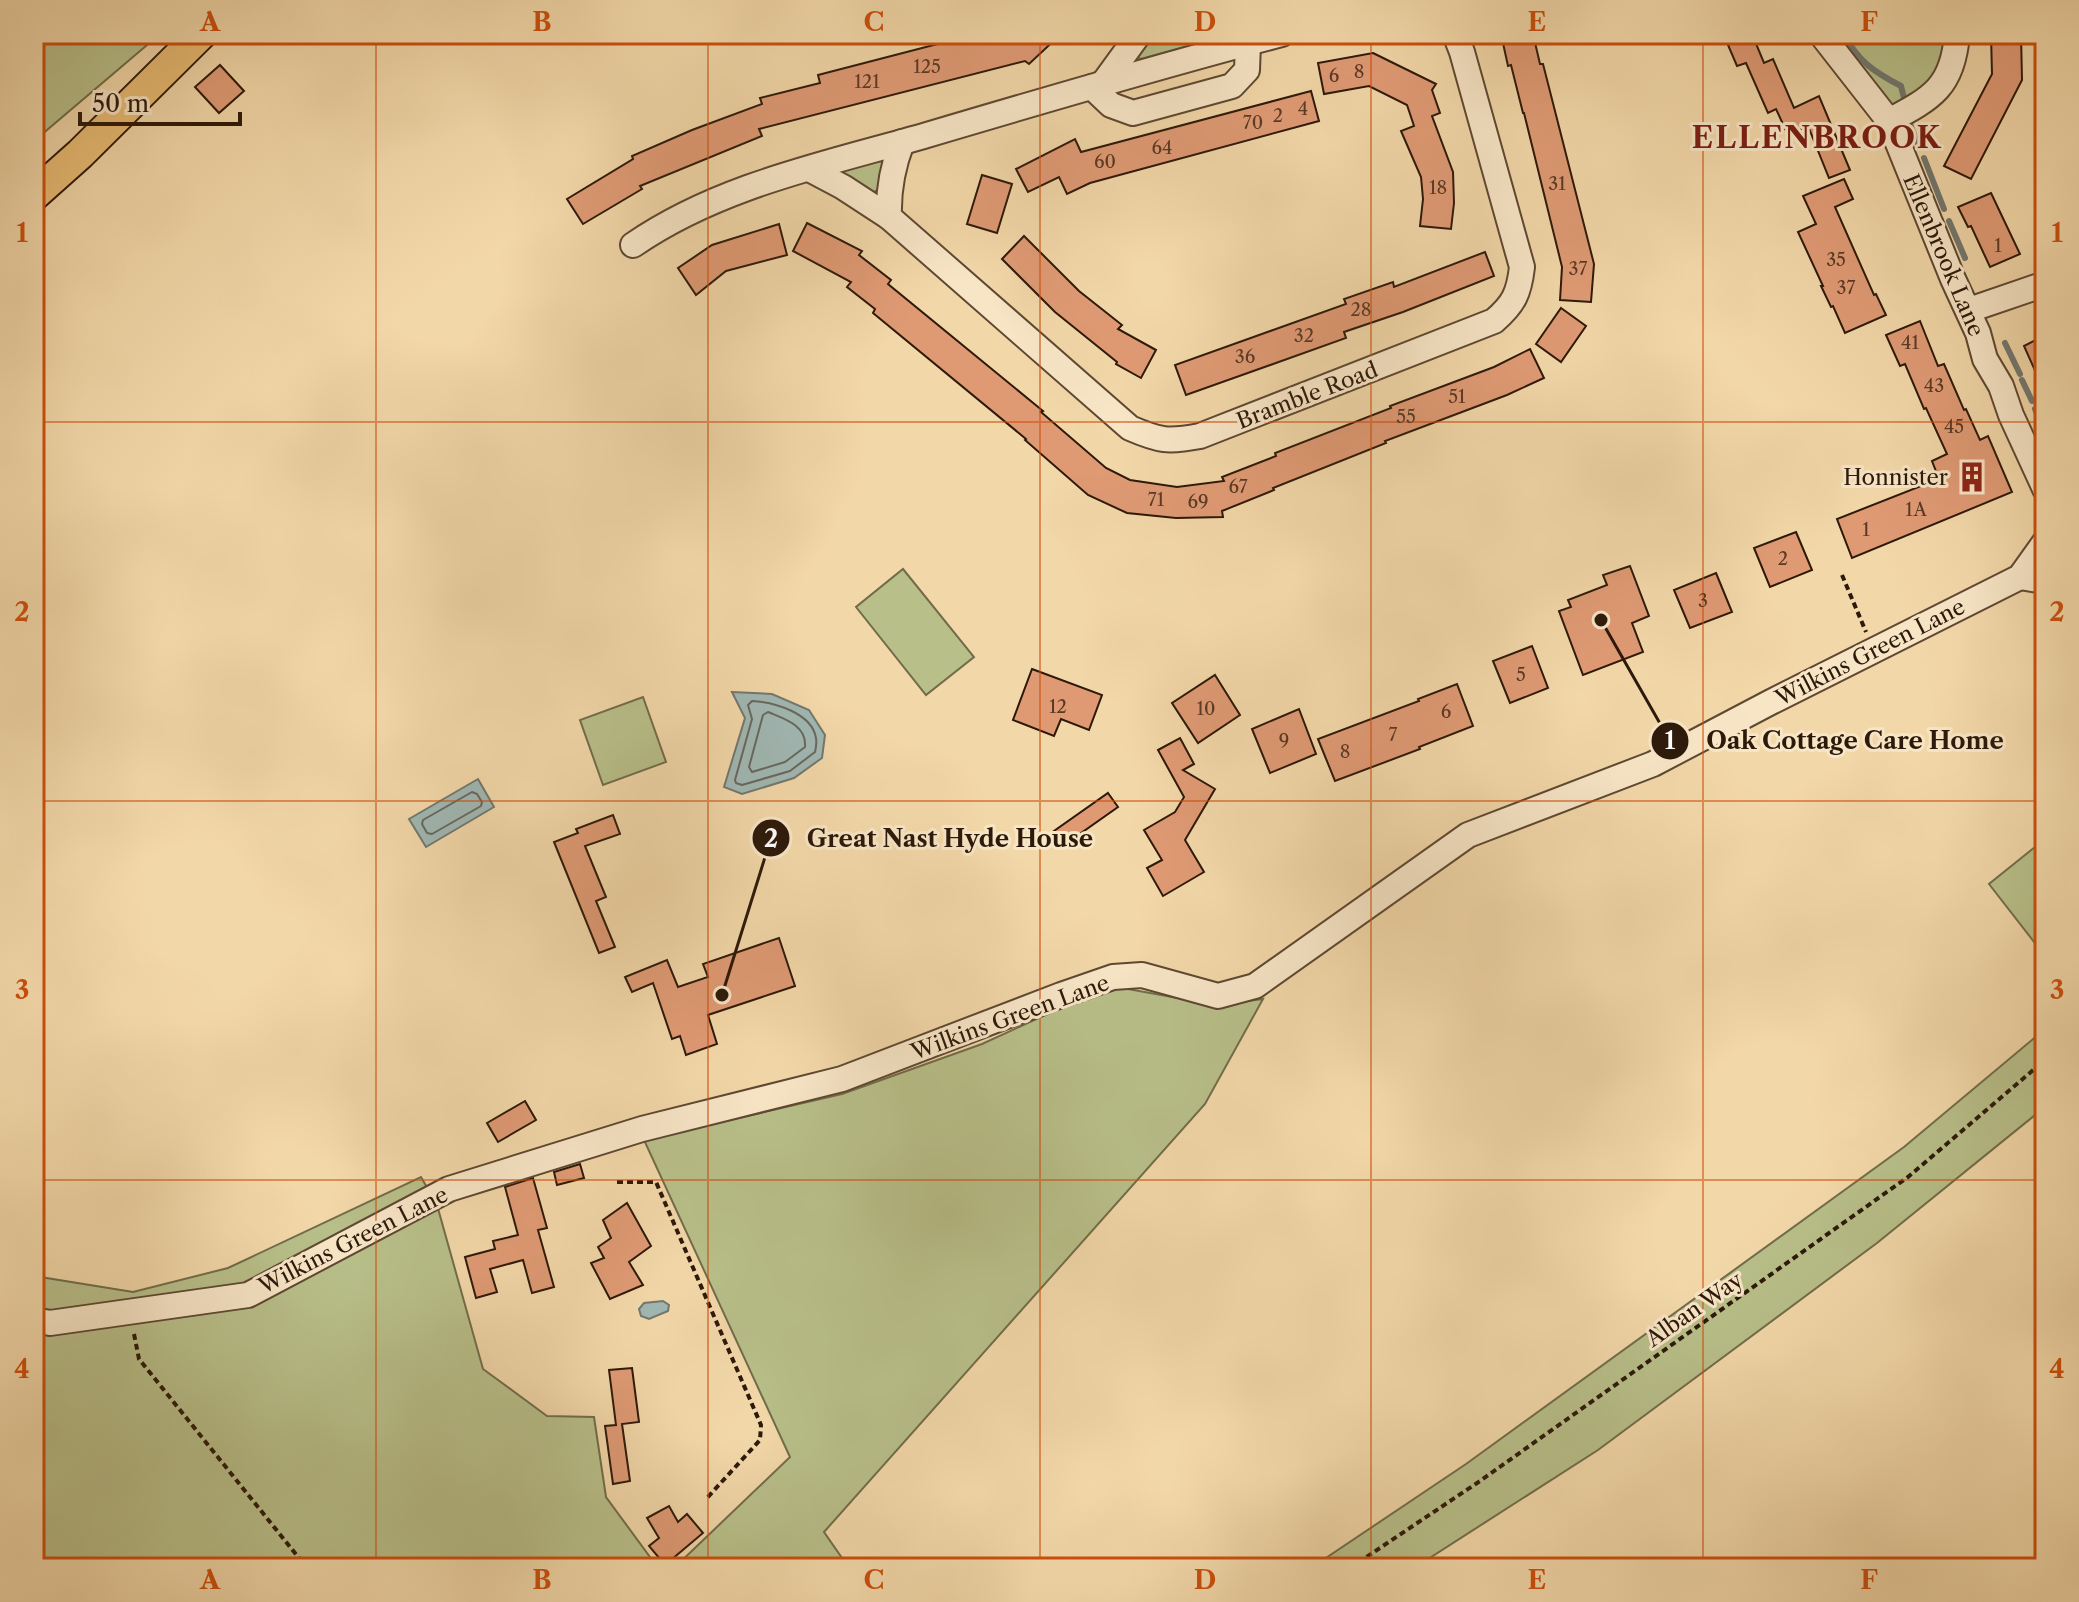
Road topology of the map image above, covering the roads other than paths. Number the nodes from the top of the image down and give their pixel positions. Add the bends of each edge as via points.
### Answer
1 (201, 34) edge
2 (1139, 34) edge
3 (1213, 34) edge
4 (1282, 34) edge
5 (1455, 34) edge
6 (1821, 34) edge
7 (1957, 34) edge
8 (1242, 44) junction
9 (1098, 85) junction
10 (1889, 121) junction
11 (902, 142) junction
12 (809, 169) junction
13 (34, 195) edge
14 (889, 217) junction
15 (633, 245) dead end
16 (2045, 284) edge
17 (1969, 310) junction
18 (2045, 489) edge
19 (2045, 542) edge
20 (2020, 577) junction
21 (2045, 581) edge
22 (34, 1320) edge

1 - 13 main road
2 - 9 street
3 - 8 street
4 - 8 street
5 - 14 street, Bramble Road via 1522,267 1509,309 1494,321 1200,436 1158,440 1130,428
6 - 10 street, Ellenbrook Lane
7 - 10 street via 1950,72 1941,85 1925,102
8 - 9 street
8 - 9 street via 1247,70 1232,86 1133,113 1111,105
9 - 11 street
10 - 17 street, Ellenbrook Lane
11 - 12 street
11 - 14 street via 888,192
12 - 14 street, Bramble Road
12 - 15 street via 741,189
16 - 17 street
17 - 18 street, Ellenbrook Lane via 1985,359
19 - 20 street, Wilkins Green Lane
20 - 21 street
20 - 22 street, Wilkins Green Lane via 1653,764 1468,835 1255,986 1218,996 1142,975 1113,977 842,1079 642,1129 449,1189 248,1295 50,1323

